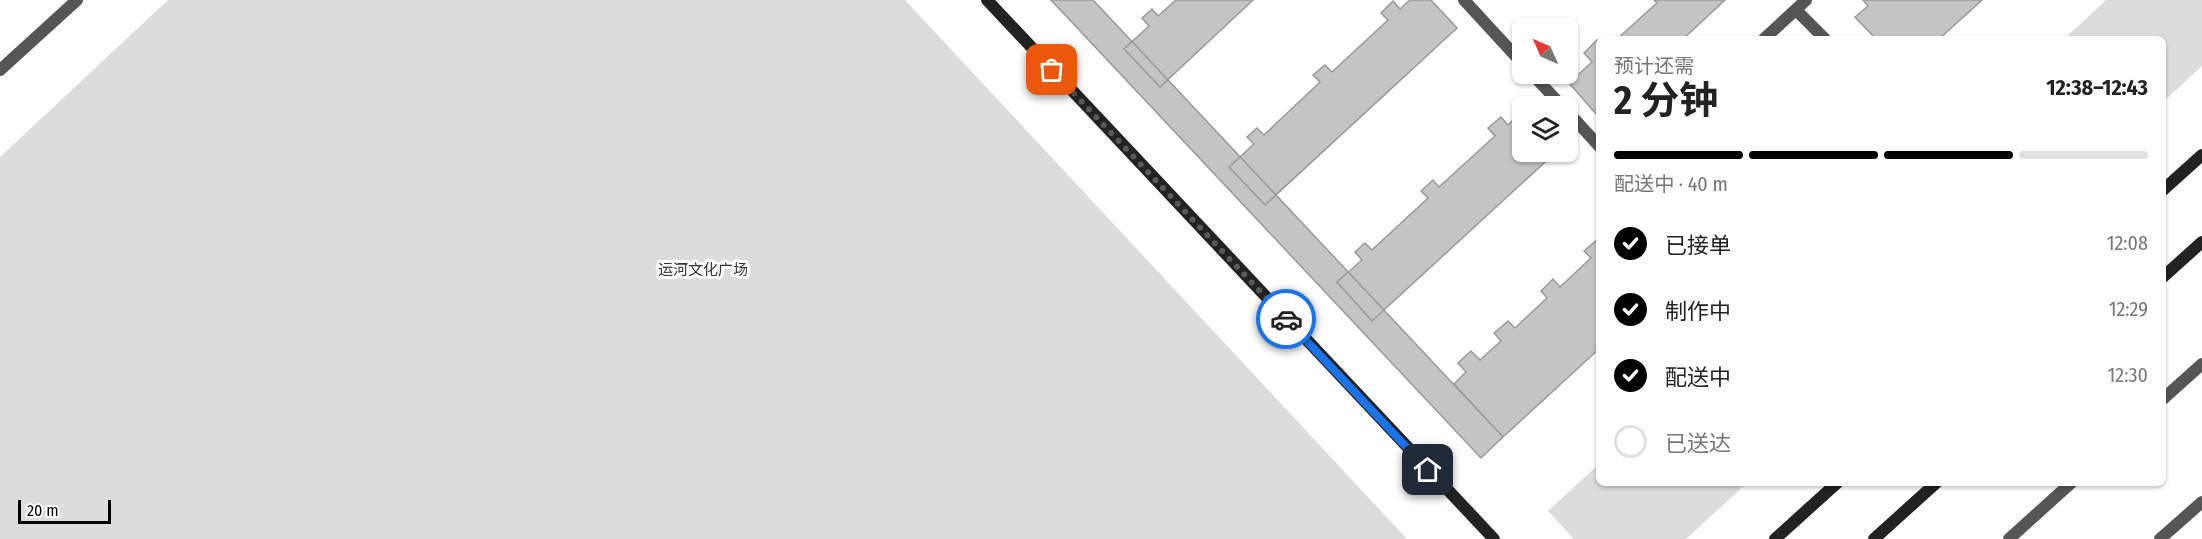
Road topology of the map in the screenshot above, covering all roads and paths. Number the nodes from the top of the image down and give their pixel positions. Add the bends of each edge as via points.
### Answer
1 (77, 0) edge
2 (987, 0) edge
3 (1464, 0) edge
4 (1806, 0) edge
5 (1796, 10) junction
6 (1767, 36) edge
7 (1822, 36) edge
8 (1512, 52) edge
9 (0, 70) edge
10 (1541, 84) edge
11 (1553, 96) edge
12 (1578, 123) edge
13 (1596, 143) edge
14 (2202, 155) edge
15 (2166, 187) edge
16 (2202, 242) edge
17 (2166, 274) edge
18 (2202, 364) edge
19 (2166, 396) edge
20 (1834, 486) edge
21 (1933, 486) edge
22 (2068, 486) edge
23 (2202, 502) edge
24 (2013, 538) edge
25 (1494, 539) edge
26 (1775, 539) edge
27 (1874, 539) edge
28 (2160, 539) edge

1 - 9 street
2 - 25 street
3 - 8 street
4 - 5 street
5 - 6 street
5 - 7 street
10 - 11 street
12 - 13 street
14 - 15 street
16 - 17 street
18 - 19 street
20 - 26 street
21 - 27 street
22 - 24 street
23 - 28 street

